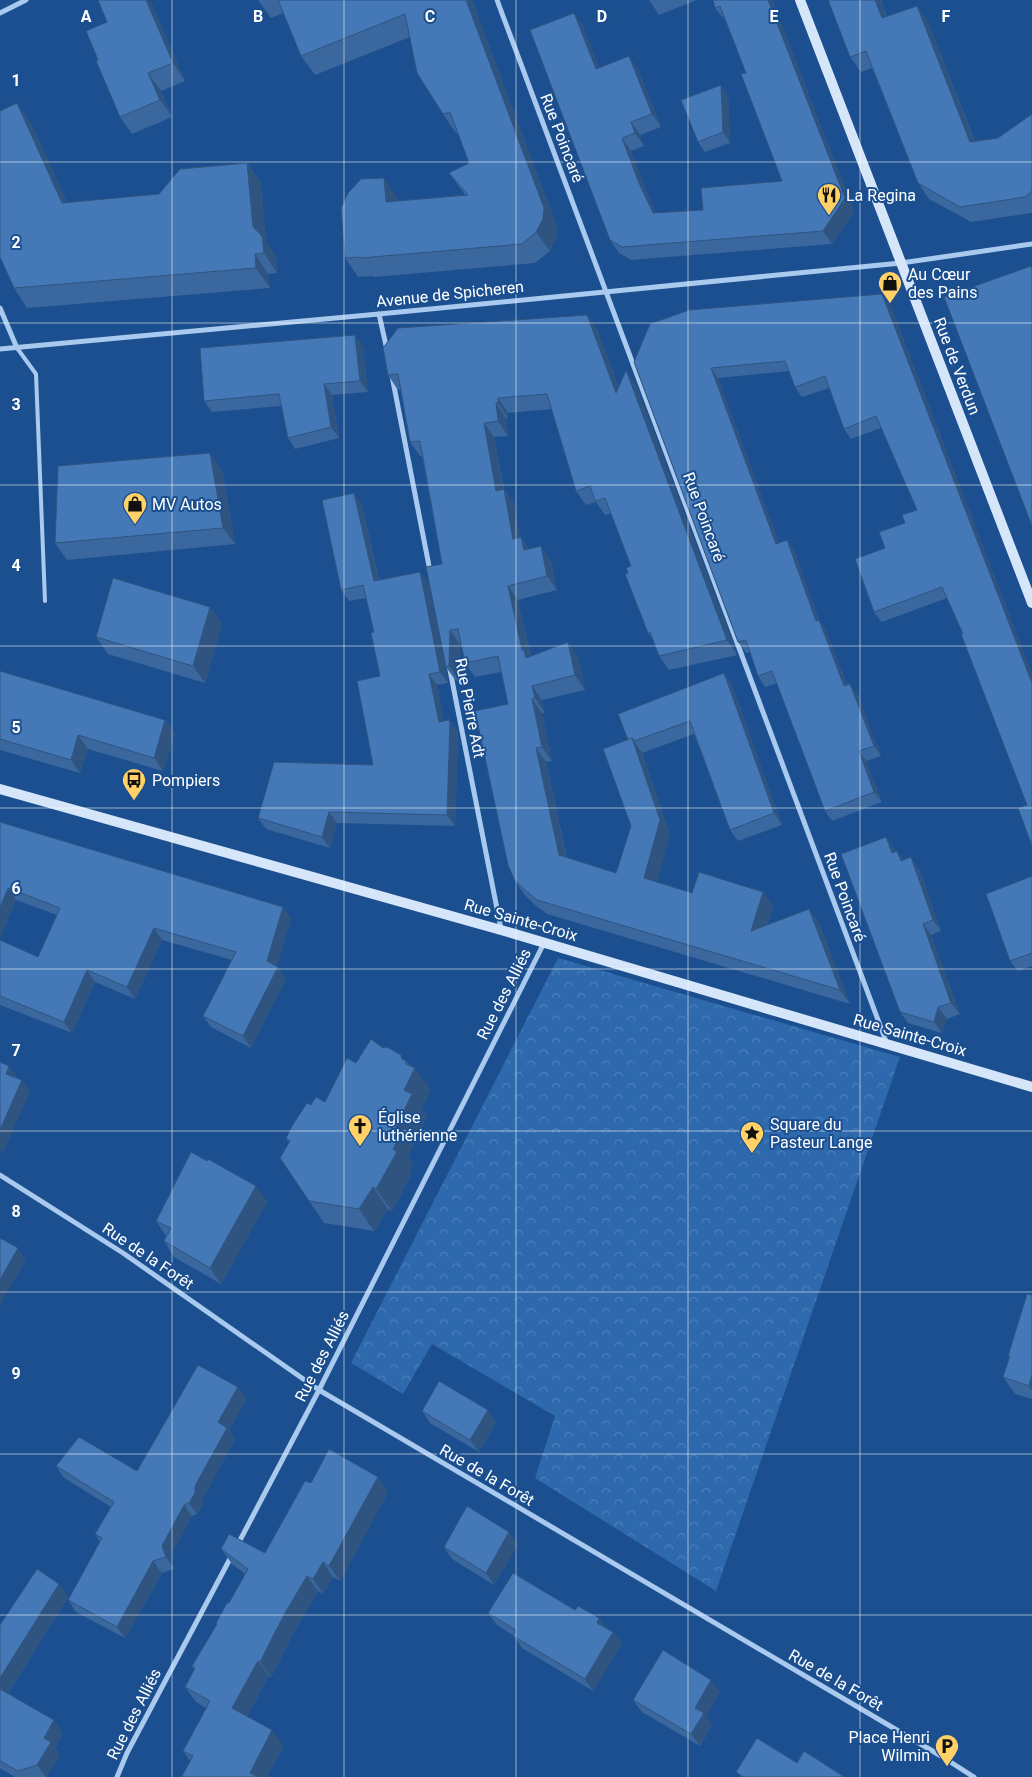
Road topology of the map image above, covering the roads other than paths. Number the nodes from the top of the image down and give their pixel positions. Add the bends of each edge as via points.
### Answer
1 (26, 0) edge
2 (497, 0) edge
3 (800, 0) edge
4 (0, 13) edge
5 (1032, 244) edge
6 (901, 263) junction
7 (607, 291) junction
8 (0, 308) edge
9 (379, 314) junction
10 (17, 348) junction
11 (0, 349) edge
12 (387, 353) edge
13 (391, 373) edge
14 (431, 578) edge
15 (45, 601) dead end
16 (1032, 603) edge
17 (447, 656) edge
18 (0, 789) edge
19 (501, 930) junction
20 (544, 942) junction
21 (886, 1044) junction
22 (1032, 1087) edge
23 (0, 1176) edge
24 (319, 1390) junction
25 (117, 1777) edge
26 (974, 1777) edge

1 - 4 street
2 - 7 street, Rue Poincaré
3 - 6 main road, Rue de Verdun
5 - 6 street, Avenue de Spicheren
6 - 7 street, Avenue de Spicheren
6 - 16 main road, Rue de Verdun
7 - 9 street, Avenue de Spicheren
7 - 21 street, Rue Poincaré
8 - 10 street
9 - 10 street, Avenue de Spicheren
9 - 12 street
10 - 11 street, Avenue de Spicheren
10 - 15 lane via 36,374
13 - 14 street
17 - 19 street, Rue Pierre Adt
18 - 19 main road, Rue Sainte-Croix
19 - 20 main road, Rue Sainte-Croix
20 - 21 main road, Rue Sainte-Croix
20 - 24 street, Rue des Alliés
21 - 22 main road, Rue Sainte-Croix
23 - 24 street, Rue de la Forêt via 123,1253
24 - 25 street, Rue des Alliés
24 - 26 street, Rue de la Forêt

